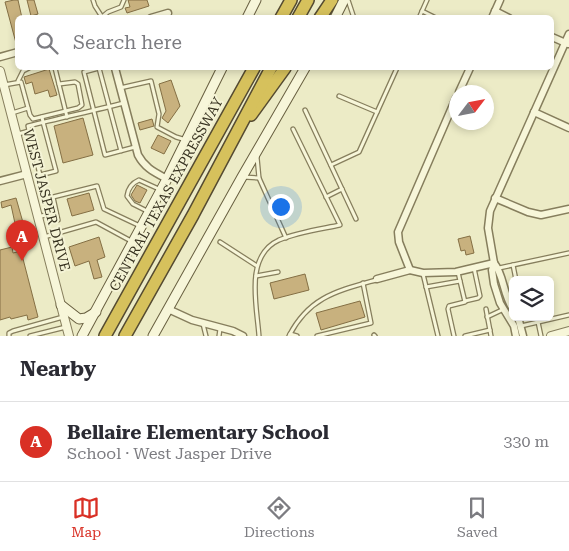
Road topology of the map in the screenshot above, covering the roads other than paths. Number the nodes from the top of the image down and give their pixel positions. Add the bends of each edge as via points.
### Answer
1 (94, 0) edge
2 (124, 0) edge
3 (256, 0) edge
4 (291, 0) edge
5 (308, 0) edge
6 (332, 0) edge
7 (346, 0) edge
8 (427, 0) edge
9 (500, 0) edge
10 (422, 11) junction
11 (168, 13) dead end
12 (494, 14) edge
13 (101, 15) edge
14 (104, 15) edge
15 (161, 15) edge
16 (248, 15) edge
17 (283, 15) edge
18 (300, 15) edge
19 (322, 15) edge
20 (337, 15) edge
21 (353, 15) edge
22 (420, 15) edge
23 (430, 15) edge
24 (569, 34) edge
25 (554, 38) edge
26 (567, 44) edge
27 (15, 53) edge
28 (0, 57) edge
29 (25, 70) edge
30 (56, 70) edge
31 (92, 70) edge
32 (100, 70) edge
33 (116, 70) edge
34 (221, 70) edge
35 (253, 70) edge
36 (270, 70) edge
37 (284, 70) edge
38 (305, 70) edge
39 (396, 70) edge
40 (469, 70) edge
41 (18, 81) junction
42 (60, 84) junction
43 (462, 85) edge
44 (2, 88) edge
45 (120, 88) junction
46 (339, 96) dead end
47 (124, 103) junction
48 (109, 106) junction
49 (28, 108) junction
50 (94, 110) junction
51 (305, 110) dead end
52 (66, 111) junction
53 (377, 112) junction
54 (534, 112) junction
55 (11, 113) junction
56 (449, 114) edge
57 (67, 116) junction
58 (42, 117) junction
59 (44, 122) junction
60 (569, 128) edge
61 (293, 129) dead end
62 (29, 131) junction
63 (16, 135) junction
64 (234, 135) junction
65 (186, 140) junction
66 (136, 147) junction
67 (121, 151) junction
68 (256, 152) junction
69 (331, 165) junction
70 (27, 174) junction
71 (242, 177) junction
72 (259, 178) junction
73 (167, 179) junction
74 (0, 181) edge
75 (342, 189) junction
76 (161, 190) junction
77 (326, 196) junction
78 (495, 198) junction
79 (569, 209) edge
80 (56, 212) junction
81 (150, 213) junction
82 (38, 217) junction
83 (356, 219) dead end
84 (58, 220) dead end
85 (142, 227) junction
86 (43, 237) junction
87 (286, 238) junction
88 (134, 242) junction
89 (220, 242) dead end
90 (569, 253) edge
91 (494, 263) junction
92 (513, 265) junction
93 (257, 266) junction
94 (474, 268) junction
95 (499, 268) junction
96 (410, 270) junction
97 (278, 272) dead end
98 (458, 272) junction
99 (423, 273) junction
100 (256, 276) junction
101 (515, 276) edge
102 (377, 279) joint
103 (460, 282) junction
104 (363, 283) junction
105 (426, 287) junction
106 (465, 301) junction
107 (62, 305) junction
108 (508, 306) edge
109 (168, 309) junction
110 (486, 310) dead end
111 (96, 312) junction
112 (64, 316) junction
113 (569, 316) edge
114 (487, 317) junction
115 (519, 321) edge
116 (529, 321) edge
117 (538, 322) junction
118 (203, 323) junction
119 (530, 324) junction
120 (521, 326) junction
121 (67, 327) junction
122 (220, 328) junction
123 (490, 330) junction
124 (569, 331) edge
125 (290, 335) edge
126 (9, 336) edge
127 (30, 336) edge
128 (69, 336) edge
129 (82, 336) edge
130 (105, 336) edge
131 (125, 336) edge
132 (153, 336) edge
133 (199, 336) edge
134 (206, 336) edge
135 (219, 336) edge
136 (241, 336) edge
137 (259, 336) edge
138 (297, 336) edge
139 (317, 336) edge
140 (438, 336) edge
141 (454, 336) edge
142 (465, 336) edge
143 (492, 336) edge
144 (516, 336) edge
145 (523, 336) edge
146 (541, 336) edge
147 (551, 336) edge

1 - 13 lane
2 - 14 lane via 121,7
3 - 16 main road
4 - 17 highway
5 - 18 highway
6 - 19 highway
7 - 20 main road
7 - 21 lane
8 - 10 lane
9 - 12 street
10 - 22 lane
10 - 23 lane
11 - 15 street
24 - 26 street
25 - 26 street
26 - 54 street
27 - 28 street
29 - 41 lane
30 - 42 lane
31 - 50 lane via 84,72
32 - 48 lane
33 - 45 street
34 - 65 main road
35 - 130 highway, CENTRAL TEXAS EXPRESSWAY
36 - 64 highway
37 - 64 highway
38 - 68 main road
39 - 53 lane
40 - 43 street
41 - 44 lane
41 - 49 lane
42 - 52 lane
42 - 52 lane via 76,82 83,102 78,108
44 - 55 street, WEST JASPER DRIVE
45 - 47 street
45 - 65 lane via 151,80 159,114 157,127
46 - 53 lane
47 - 48 lane
47 - 66 street
48 - 50 lane
48 - 67 lane
49 - 55 lane
49 - 58 lane via 32,119
50 - 57 lane
50 - 67 lane via 105,155
51 - 69 lane
52 - 57 lane
52 - 58 lane
53 - 69 lane via 359,152
54 - 60 street
54 - 78 street
55 - 63 street, WEST JASPER DRIVE
56 - 96 street via 398,232 400,247
57 - 59 lane
58 - 59 lane
59 - 62 lane via 28,126
59 - 62 lane via 56,171 40,175
61 - 77 lane
62 - 63 lane
63 - 70 street, WEST JASPER DRIVE
64 - 131 highway
65 - 73 main road
66 - 67 lane
66 - 73 street via 148,170
68 - 71 main road
68 - 72 lane
69 - 75 lane
70 - 74 street
70 - 82 street, WEST JASPER DRIVE
71 - 72 lane
71 - 109 main road
72 - 87 lane
73 - 76 main road
75 - 77 lane
75 - 83 lane
76 - 81 main road
76 - 81 lane via 138,180 128,190 127,196 133,204
77 - 87 lane via 340,225
78 - 79 street via 541,214
78 - 91 street via 488,228
80 - 82 lane
80 - 84 lane
80 - 85 lane via 53,197 97,186 104,208
81 - 85 main road
82 - 86 street, WEST JASPER DRIVE
85 - 88 main road
86 - 88 lane via 96,222
86 - 107 street, WEST JASPER DRIVE
87 - 93 lane via 271,245
88 - 111 main road
89 - 93 lane
90 - 92 lane
91 - 94 street
91 - 95 street
91 - 108 street via 492,270
92 - 95 lane
92 - 101 lane
93 - 100 lane
94 - 98 street
94 - 106 lane via 480,296
95 - 108 street
96 - 99 street
96 - 102 street
97 - 100 lane
98 - 99 street
98 - 103 lane
99 - 105 lane
100 - 137 lane
102 - 104 lane
103 - 105 lane
103 - 106 lane
104 - 125 lane via 318,301
104 - 139 lane via 372,323
105 - 140 lane
106 - 141 lane via 448,309
107 - 111 main road via 79,319
107 - 112 street, WEST JASPER DRIVE
108 - 114 lane
108 - 144 street
109 - 118 street
109 - 132 main road
110 - 114 lane
111 - 129 main road
112 - 121 street, WEST JASPER DRIVE
112 - 126 lane via 10,332
113 - 117 lane
114 - 123 lane
115 - 120 street
116 - 119 lane
117 - 119 lane
117 - 146 lane
118 - 122 street
118 - 134 lane
119 - 120 lane
120 - 145 street
121 - 127 lane
121 - 128 street, WEST JASPER DRIVE
122 - 135 lane
122 - 136 street
123 - 142 lane
123 - 143 lane
124 - 147 street
125 - 138 lane
133 - 134 lane

